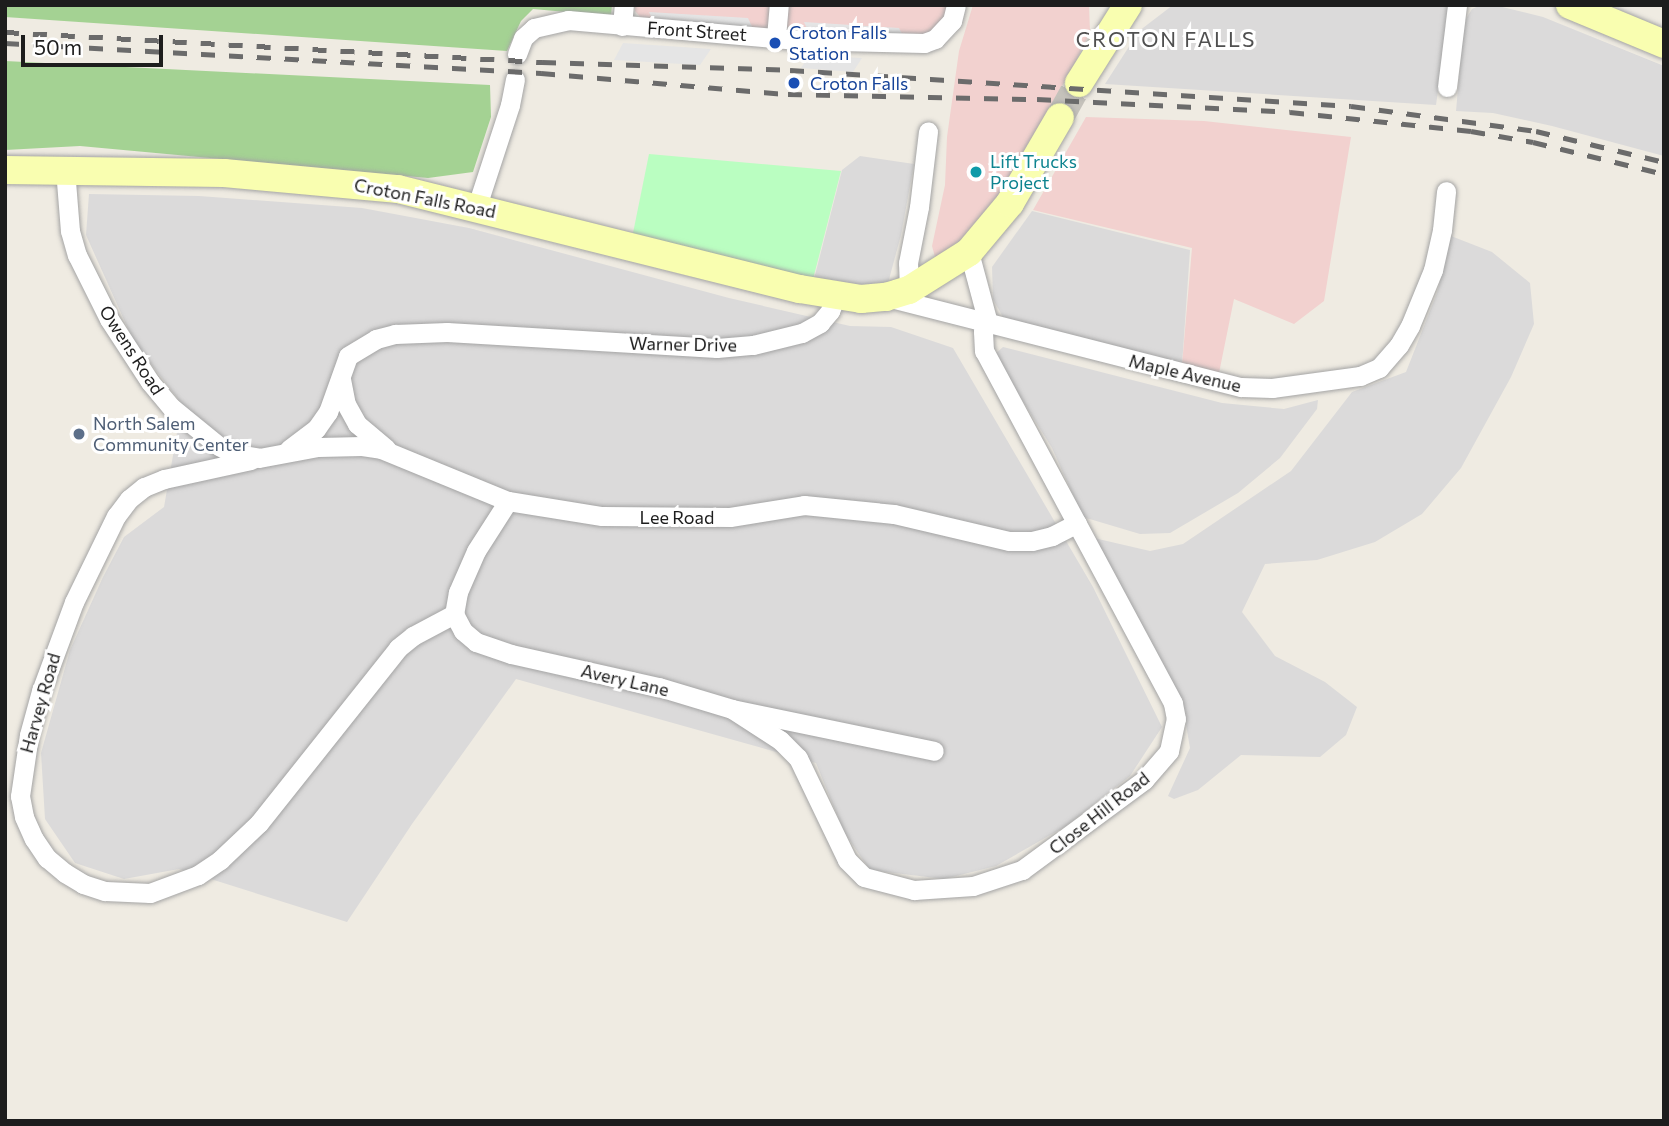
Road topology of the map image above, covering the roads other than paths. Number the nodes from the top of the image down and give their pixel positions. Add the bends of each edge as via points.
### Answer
1 (624, 5) edge
2 (779, 5) edge
3 (957, 5) edge
4 (1128, 5) edge
5 (1457, 5) edge
6 (1570, 5) edge
7 (622, 26) junction
8 (776, 37) junction
9 (1664, 44) edge
10 (517, 54) dead end
11 (515, 79) dead end
12 (1079, 83) tunnel mouth
13 (1447, 87) dead end
14 (1060, 117) tunnel mouth
15 (928, 132) dead end
16 (65, 169) junction
17 (5, 170) edge
18 (1446, 191) dead end
19 (477, 206) junction
20 (969, 252) junction
21 (898, 294) junction
22 (836, 296) junction
23 (988, 323) junction
24 (341, 370) junction
25 (282, 453) junction
26 (398, 456) junction
27 (260, 458) junction
28 (508, 502) junction
29 (1077, 523) junction
30 (454, 614) junction
31 (733, 709) junction
32 (934, 751) dead end

1 - 7 street
2 - 8 street
3 - 8 street, Front Street via 952,21 935,39 924,43
4 - 12 main road
5 - 13 street
6 - 9 main road
7 - 8 street, Front Street
7 - 10 street, Front Street via 550,22 523,38
11 - 19 street
14 - 20 main road via 1010,203
15 - 21 street via 919,206
16 - 17 main road, Croton Falls Road
16 - 19 main road, Croton Falls Road via 211,172 345,182
16 - 27 street, Owens Road via 70,231 77,255 128,351 172,408 193,427 232,453
18 - 23 street, Maple Avenue via 1439,245 1422,300 1399,345 1369,374 1272,388 1241,387
19 - 22 main road, Croton Falls Road
20 - 21 main road
20 - 23 street, Close Hill Road
21 - 22 main road
21 - 23 street, Maple Avenue
22 - 24 street, Warner Drive via 820,323 802,333 753,345 680,348 415,332 361,346 348,356
23 - 29 street, Close Hill Road via 983,331 984,351
24 - 25 street, Warner Drive via 328,412 316,429
24 - 26 street via 346,404 357,424
25 - 26 street, Lee Road via 362,446
25 - 27 street, Owens Road
26 - 28 street, Lee Road
27 - 30 street, Harvey Road via 144,487 128,499 95,556 41,691 22,773 24,817 47,858 65,873 105,891 150,892 198,875 259,823 398,648
28 - 29 street, Lee Road via 630,517 730,517 780,507 829,507 894,514 1009,541 1042,539
28 - 30 street via 465,572
29 - 31 street, Close Hill Road via 1173,703 1177,719 1169,751 1144,780 1022,870 943,890 902,888 864,877 833,836 798,758 780,740
30 - 31 street, Avery Lane via 463,631 492,649
31 - 32 street, Avery Lane

